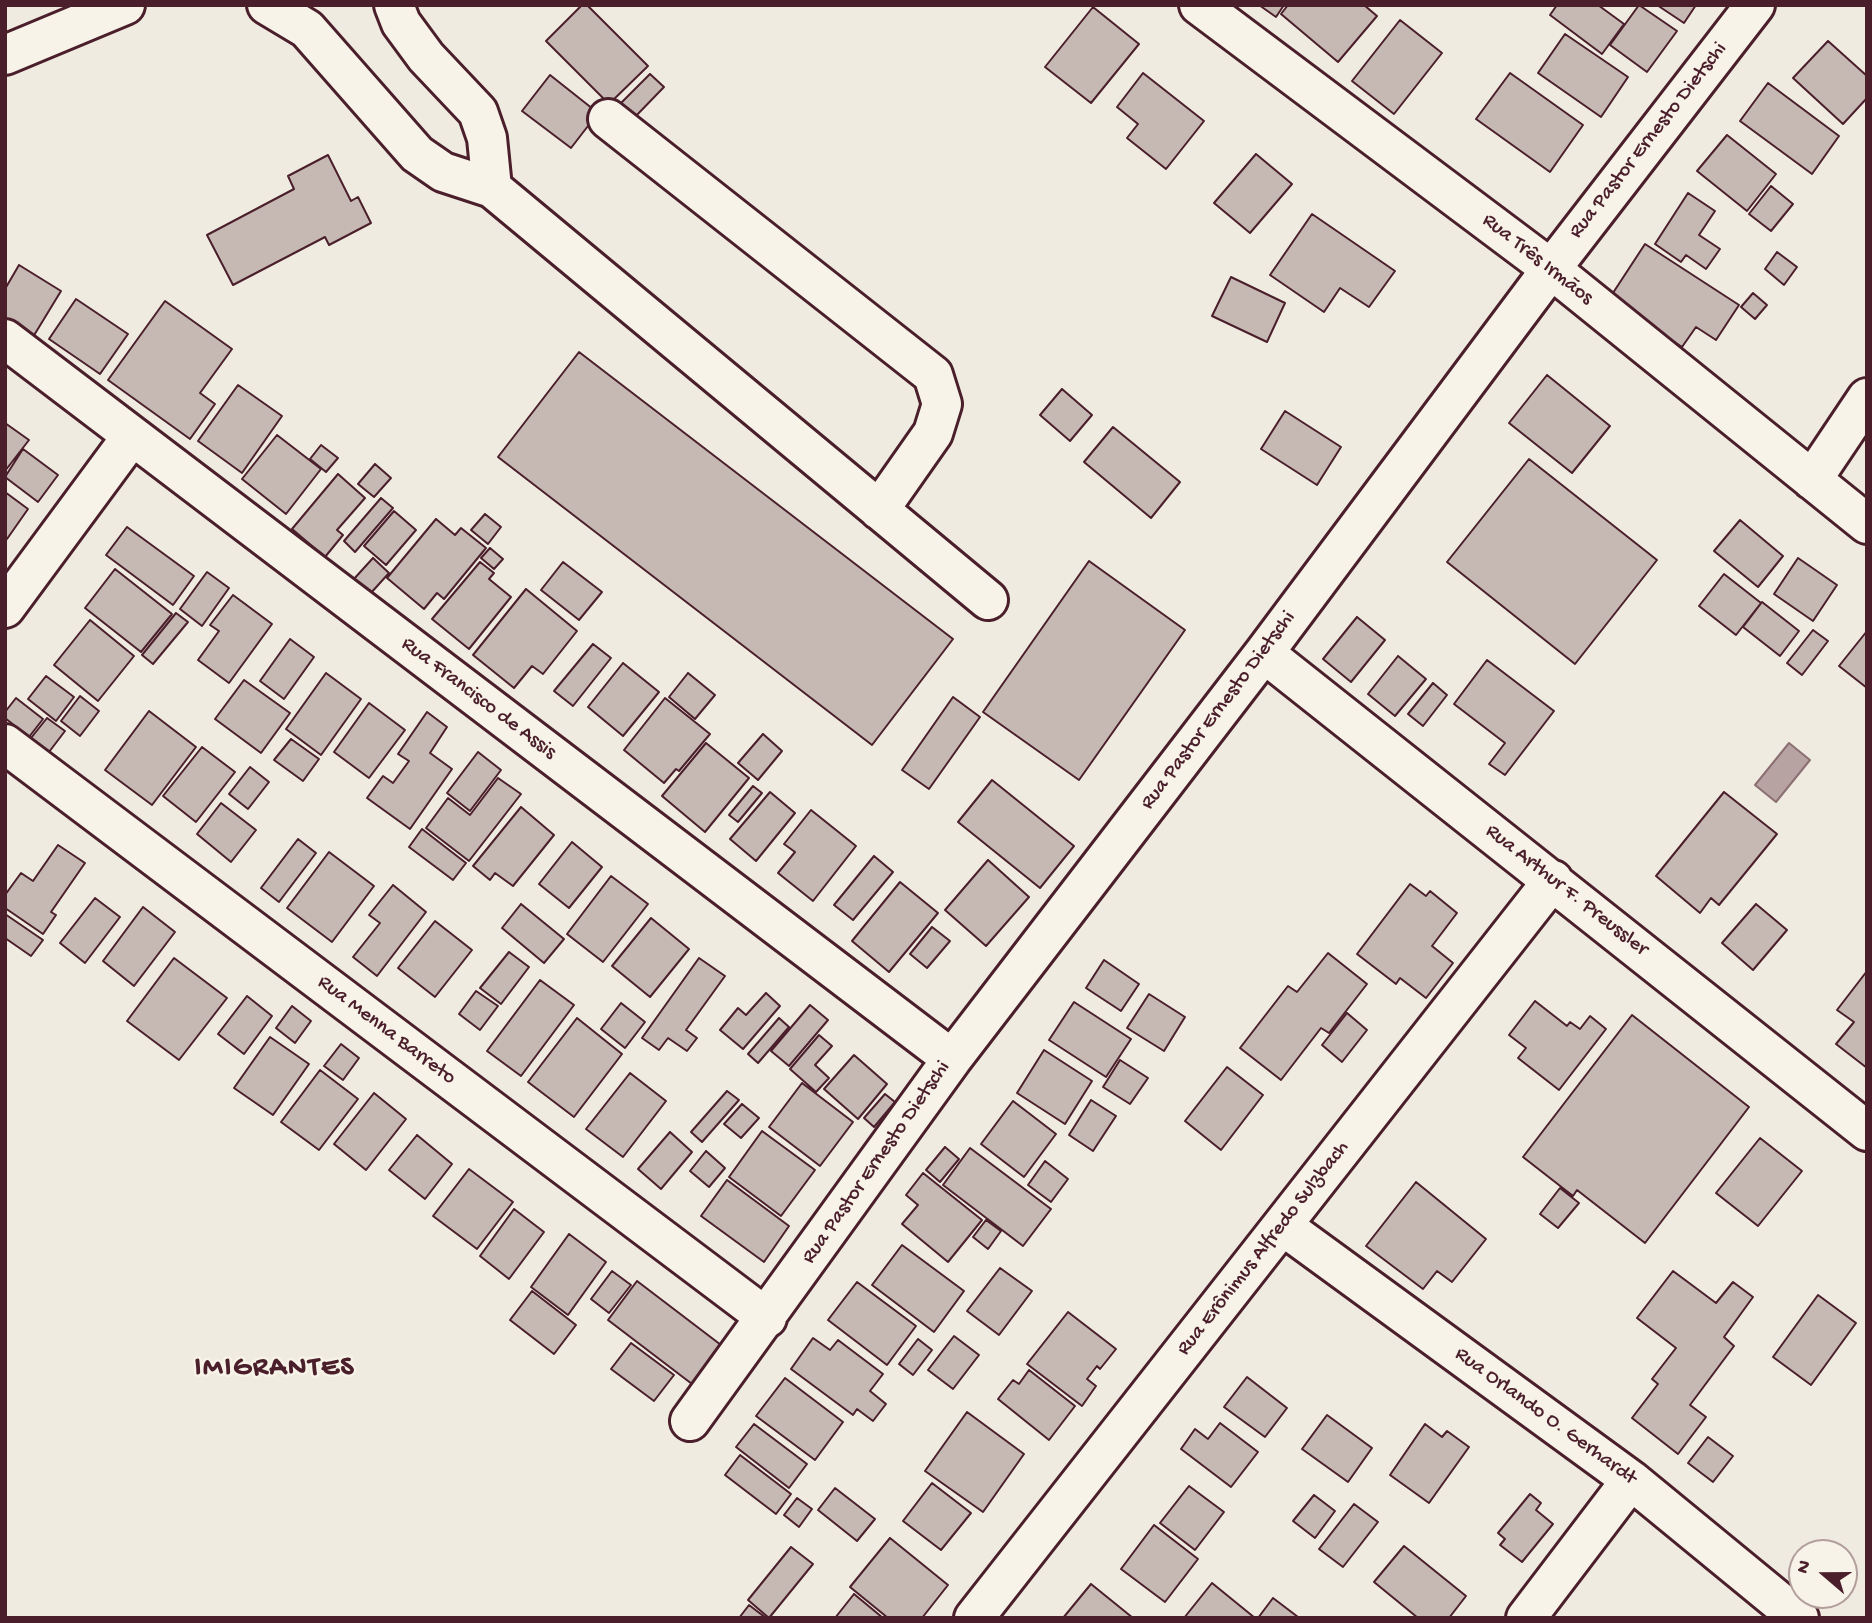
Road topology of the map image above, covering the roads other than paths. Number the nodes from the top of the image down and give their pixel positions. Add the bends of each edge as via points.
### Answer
1 (125, 5) edge
2 (267, 5) edge
3 (394, 5) edge
4 (1199, 5) edge
5 (1755, 5) edge
6 (5, 55) edge
7 (608, 119) dead end
8 (492, 188) junction
9 (1550, 269) junction
10 (5, 339) edge
11 (1867, 398) edge
12 (132, 436) junction
13 (1812, 480) junction
14 (879, 510) junction
15 (1867, 524) edge
16 (988, 600) dead end
17 (5, 608) edge
18 (1265, 653) junction
19 (5, 744) edge
20 (1553, 880) junction
21 (952, 1059) junction
22 (1867, 1131) edge
23 (1283, 1226) junction
24 (767, 1318) junction
25 (690, 1421) dead end
26 (1631, 1480) junction
27 (974, 1618) edge
28 (1526, 1618) edge
29 (1799, 1618) edge

1 - 6 main road
2 - 8 main road via 307,29 417,154 443,172
3 - 8 main road via 426,57 478,112 487,138
4 - 9 main road, Rua Três Irmãos
5 - 9 main road, Rua Pastor Ernesto Dietschi
7 - 14 main road via 933,375 942,404 933,433
8 - 14 main road
9 - 13 main road, Rua Três Irmãos
9 - 18 main road, Rua Pastor Ernesto Dietschi
10 - 12 main road, Rua Francisco de Assis
11 - 13 main road
12 - 17 main road
12 - 21 main road, Rua Francisco de Assis
13 - 15 main road, Rua Três Irmãos
14 - 16 main road
18 - 20 main road, Rua Arthur F. Preussler
18 - 21 main road, Rua Pastor Ernesto Dietschi
19 - 24 main road, Rua Menna Barreto
20 - 22 main road, Rua Arthur F. Preussler
20 - 23 main road, Rua Erônimus Alfredo Sulzbach
21 - 24 main road, Rua Pastor Ernesto Dietschi
23 - 26 main road, Rua Orlando O. Gerhardt
23 - 27 main road, Rua Erônimus Alfredo Sulzbach
24 - 25 main road, Rua Pastor Ernesto Dietschi
26 - 28 main road
26 - 29 main road, Rua Orlando O. Gerhardt

